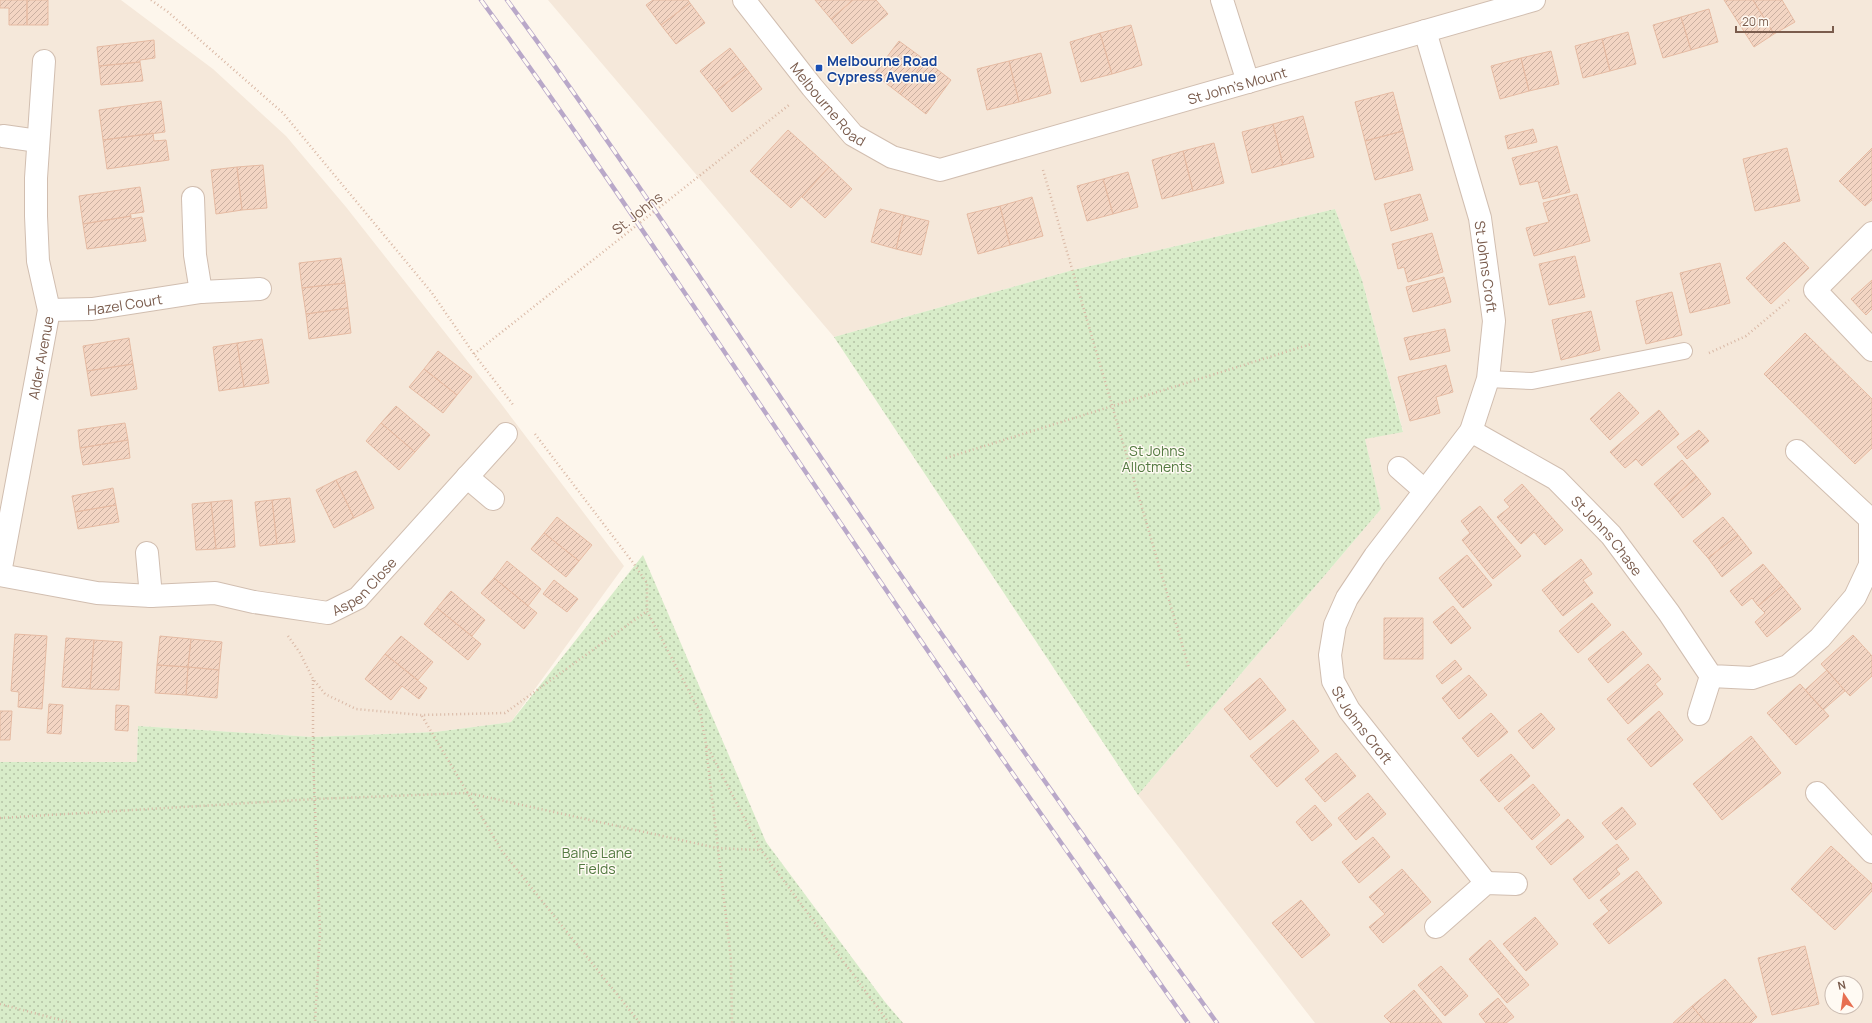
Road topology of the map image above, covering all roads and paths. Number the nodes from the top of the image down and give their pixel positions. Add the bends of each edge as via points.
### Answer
1 (151, 0) edge
2 (744, 0) edge
3 (1222, 0) edge
4 (1534, 0) edge
5 (1494, 6) edge
6 (1425, 31) junction
7 (44, 61) dead end
8 (1248, 82) junction
9 (812, 87) junction
10 (3, 136) dead end
11 (38, 141) junction
12 (1036, 143) junction
13 (940, 170) joint
14 (193, 198) dead end
15 (1872, 233) edge
16 (260, 289) dead end
17 (1815, 290) junction
18 (201, 292) junction
19 (49, 310) junction
20 (1311, 344) dead end
21 (1872, 350) edge
22 (1684, 351) joint
23 (474, 354) junction
24 (1488, 379) junction
25 (1113, 406) junction
26 (518, 412) dead end
27 (532, 431) dead end
28 (1471, 431) junction
29 (506, 434) dead end
30 (1797, 451) dead end
31 (946, 458) dead end
32 (1399, 468) dead end
33 (467, 477) junction
34 (1424, 490) junction
35 (493, 499) dead end
36 (1871, 518) edge
37 (148, 553) dead end
38 (0, 574) edge
39 (151, 596) junction
40 (254, 602) junction
41 (647, 611) junction
42 (1189, 668) dead end
43 (1711, 676) junction
44 (313, 679) junction
45 (1699, 714) dead end
46 (421, 715) junction
47 (706, 744) junction
48 (1817, 793) dead end
49 (468, 794) junction
50 (315, 799) junction
51 (0, 818) edge
52 (717, 848) junction
53 (760, 850) junction
54 (1872, 852) edge
55 (1486, 883) junction
56 (1516, 884) dead end
57 (1436, 928) dead end
58 (0, 1004) edge
59 (72, 1023) edge
60 (315, 1023) edge
61 (640, 1023) edge
62 (732, 1023) edge
63 (889, 1023) edge

1 - 23 path via 283,113 432,293
2 - 9 street, Melbourne Road
3 - 8 street
4 - 5 street, St John's Mount
5 - 6 street, St John's Mount
6 - 8 street, St John's Mount
6 - 24 street, St Johns Croft via 1480,218 1494,321
7 - 11 street, Alder Avenue
8 - 12 street, St John's Mount
9 - 13 street, Melbourne Road via 852,134 892,157
9 - 23 path, St. Johns
10 - 11 street
11 - 19 street, Alder Avenue via 38,261
12 - 13 street, St John's Mount
12 - 25 path
14 - 18 street via 195,255
15 - 17 street
16 - 18 street, Hazel Court
17 - 21 street
17 - 22 path via 1802,288 1746,336 1698,358
18 - 19 street, Hazel Court via 92,309
19 - 38 street, Alder Avenue
20 - 25 path
22 - 24 lane via 1532,381
23 - 26 path
24 - 28 street, St Johns Croft
25 - 31 path
25 - 42 path
27 - 41 path via 647,583
28 - 34 street, St Johns Croft
28 - 43 street, St Johns Chase via 1556,479 1610,535 1669,613
29 - 33 street, Aspen Close
30 - 36 street
32 - 34 street
33 - 35 street
33 - 40 street, Aspen Close via 358,598 328,613
34 - 55 street, St Johns Croft via 1375,556 1347,598 1334,625 1330,655 1333,681 1349,710
36 - 43 street via 1870,564 1855,597 1820,638 1788,666 1752,678
37 - 39 street
38 - 39 street, Aspen Close via 97,593
39 - 40 street, Aspen Close via 215,594
40 - 44 path via 284,629
41 - 46 path via 505,713
41 - 47 path via 700,712
43 - 45 street
44 - 46 path via 325,694 356,709
44 - 50 path
46 - 49 path
47 - 52 path
47 - 53 path
48 - 54 street
49 - 50 path
49 - 52 path
49 - 61 path via 502,851
50 - 51 path
50 - 60 path via 320,930
52 - 53 path
52 - 62 path via 731,959
53 - 63 path
55 - 56 street
55 - 57 street
58 - 59 path

